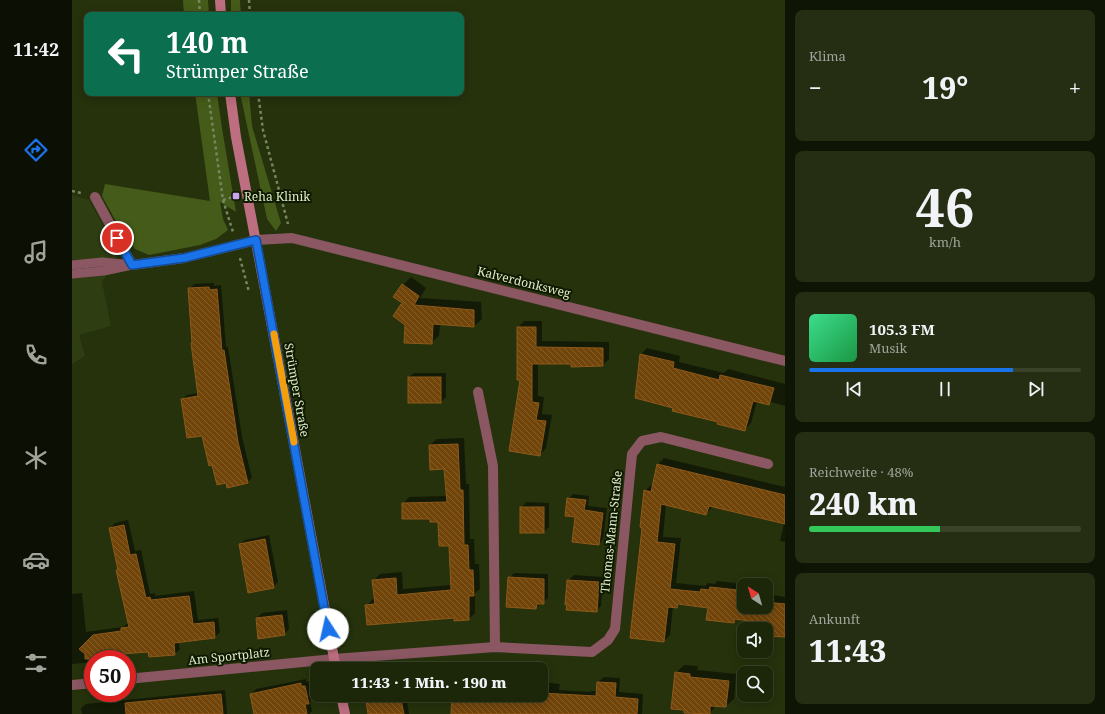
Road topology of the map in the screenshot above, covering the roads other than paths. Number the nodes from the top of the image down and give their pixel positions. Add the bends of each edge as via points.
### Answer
1 (220, 0) edge
2 (221, 12) edge
3 (230, 96) edge
4 (95, 197) dead end
5 (256, 240) junction
6 (72, 265) edge
7 (132, 265) junction
8 (72, 274) edge
9 (785, 361) edge
10 (478, 392) dead end
11 (768, 464) dead end
12 (495, 647) junction
13 (335, 662) edge
14 (354, 662) edge
15 (310, 666) edge
16 (136, 678) edge
17 (84, 684) edge
18 (72, 685) edge
19 (342, 702) edge
20 (345, 714) edge

1 - 2 main road
3 - 5 main road, Strümper Straße
4 - 7 street
5 - 7 street via 184,258
5 - 9 street, Kalverdonksweg via 292,238
5 - 13 main road, Strümper Straße
6 - 7 lane via 102,262
7 - 8 lane
10 - 12 street via 494,466
11 - 12 street, Thomas-Mann-Straße via 661,437 642,441 632,454 615,629 608,640 592,652
12 - 14 street, Thomas-Mann-Straße
15 - 16 street, Am Sportplatz
17 - 18 street
19 - 20 main road

